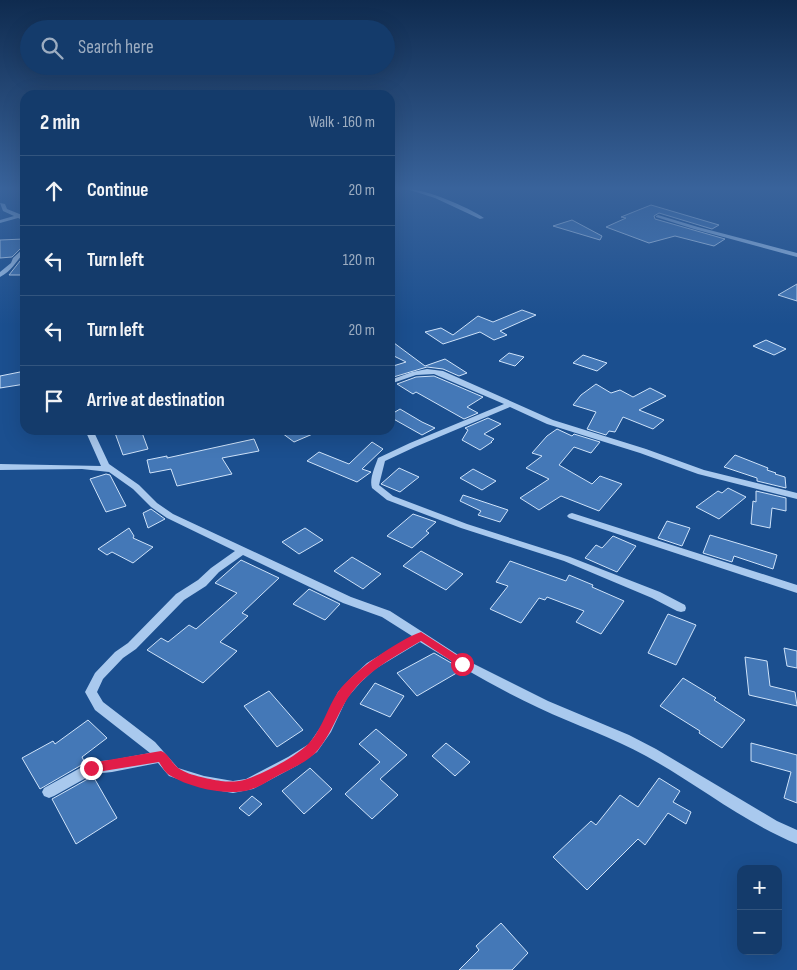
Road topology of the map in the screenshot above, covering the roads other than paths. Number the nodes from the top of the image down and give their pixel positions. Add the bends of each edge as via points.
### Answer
1 (720, 234) edge
2 (20, 254) edge
3 (797, 254) edge
4 (0, 275) edge
5 (395, 380) edge
6 (509, 405) junction
7 (91, 435) edge
8 (0, 467) edge
9 (110, 469) junction
10 (797, 496) edge
11 (572, 516) dead end
12 (242, 551) junction
13 (797, 589) edge
14 (681, 608) dead end
15 (421, 636) junction
16 (161, 756) junction
17 (49, 792) dead end
18 (797, 837) edge

1 - 3 street
2 - 4 street via 14,264
5 - 6 street via 432,370
6 - 10 street via 550,422 701,472
6 - 14 street via 381,460 374,486 390,498 567,559
7 - 9 street
8 - 9 street via 90,466
9 - 12 street via 170,516
11 - 13 street
12 - 15 street via 347,600 386,614
12 - 16 street via 180,598 99,676 91,692 99,706
15 - 16 street via 371,666 356,680 342,696 313,748 248,785 220,786 189,778 174,772
15 - 18 street via 462,664 652,753 772,826
16 - 17 street via 91,768

